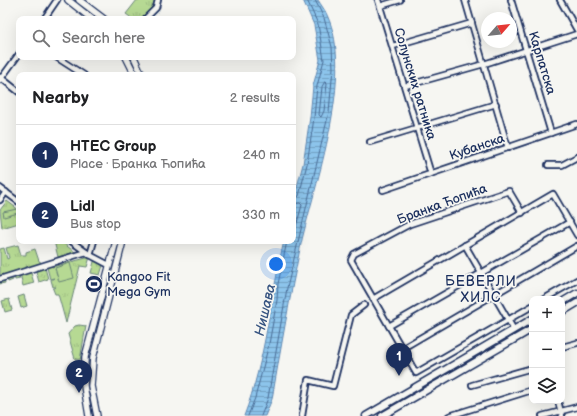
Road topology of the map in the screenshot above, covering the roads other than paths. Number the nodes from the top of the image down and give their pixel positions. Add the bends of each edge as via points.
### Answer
1 (57, 0) edge
2 (68, 0) edge
3 (79, 0) edge
4 (158, 0) edge
5 (378, 0) edge
6 (400, 0) edge
7 (466, 0) edge
8 (511, 0) edge
9 (560, 0) edge
10 (380, 6) junction
11 (46, 16) edge
12 (88, 16) edge
13 (100, 16) edge
14 (148, 16) edge
15 (472, 23) junction
16 (577, 30) edge
17 (577, 34) edge
18 (393, 46) junction
19 (527, 50) junction
20 (16, 58) edge
21 (62, 60) edge
22 (128, 60) edge
23 (135, 60) edge
24 (484, 64) junction
25 (80, 72) edge
26 (134, 72) edge
27 (141, 72) edge
28 (0, 79) edge
29 (406, 86) junction
30 (16, 90) edge
31 (496, 104) junction
32 (577, 124) edge
33 (417, 127) junction
34 (551, 133) junction
35 (370, 142) dead end
36 (508, 148) junction
37 (577, 157) edge
38 (548, 165) dead end
39 (431, 174) junction
40 (0, 188) edge
41 (383, 190) dead end
42 (6, 192) junction
43 (0, 200) edge
44 (16, 200) edge
45 (522, 213) junction
46 (570, 222) junction
47 (577, 235) edge
48 (75, 244) edge
49 (93, 244) edge
50 (115, 244) edge
51 (122, 244) edge
52 (465, 245) junction
53 (577, 246) edge
54 (86, 252) junction
55 (90, 255) junction
56 (109, 265) junction
57 (481, 274) junction
58 (0, 279) edge
59 (577, 280) edge
60 (577, 293) edge
61 (494, 295) junction
62 (549, 296) edge
63 (373, 299) junction
64 (565, 300) edge
65 (577, 303) edge
66 (364, 305) dead end
67 (529, 308) edge
68 (565, 310) edge
69 (508, 320) junction
70 (529, 321) edge
71 (389, 326) junction
72 (514, 330) junction
73 (529, 331) edge
74 (577, 343) edge
75 (565, 346) edge
76 (403, 348) junction
77 (529, 369) edge
78 (472, 385) dead end
79 (529, 391) edge
80 (559, 404) edge
81 (577, 407) edge
82 (560, 410) junction
83 (89, 416) edge
84 (97, 416) edge
85 (302, 416) edge
86 (366, 416) edge
87 (382, 416) edge
88 (450, 416) edge
89 (542, 416) edge
90 (562, 416) edge

1 - 11 street
2 - 12 street
3 - 13 street
4 - 14 street via 156,8
5 - 10 street, Солунских ратника
6 - 10 street
7 - 15 street
8 - 19 street, Карпатска
9 - 16 street
10 - 18 street, Солунских ратника
15 - 18 street
15 - 24 street
17 - 19 street
18 - 29 street, Солунских ратника
19 - 24 street
19 - 34 street, Карпатска
20 - 28 street
21 - 25 street
22 - 26 street
23 - 27 street
24 - 29 street
24 - 31 street
28 - 30 street
29 - 33 street, Солунских ратника
31 - 33 street
31 - 36 street
32 - 34 street, Кубанска
33 - 35 street
33 - 39 street, Солунских ратника
34 - 36 street, Кубанска
36 - 39 street, Кубанска
37 - 38 street via 562,165
39 - 41 street, Кубанска
40 - 42 street
42 - 43 street
42 - 44 street
45 - 46 street via 553,194
45 - 52 street
45 - 63 street, Бранка Ћопића via 509,191 410,224 354,254 352,263
46 - 47 street
46 - 57 street
48 - 54 street
49 - 55 street
50 - 56 street
51 - 84 street via 93,358 91,386
52 - 57 street
52 - 63 street
53 - 61 street
54 - 55 street
54 - 58 street
55 - 56 street
56 - 83 street via 86,357 84,386
57 - 61 street
57 - 71 street
59 - 62 street
60 - 64 main road
61 - 69 street
61 - 76 street
63 - 71 street, Бранка Ћопића
65 - 68 main road
66 - 85 street via 351,315 333,386 308,380
67 - 69 street
69 - 72 street
69 - 76 street, Бранка Ћопића via 416,373
70 - 72 main road
71 - 76 street, Бранка Ћопића
72 - 86 main road
73 - 87 main road
74 - 75 street
77 - 78 street
79 - 88 street
80 - 82 street
81 - 82 street
82 - 89 street
82 - 90 street

